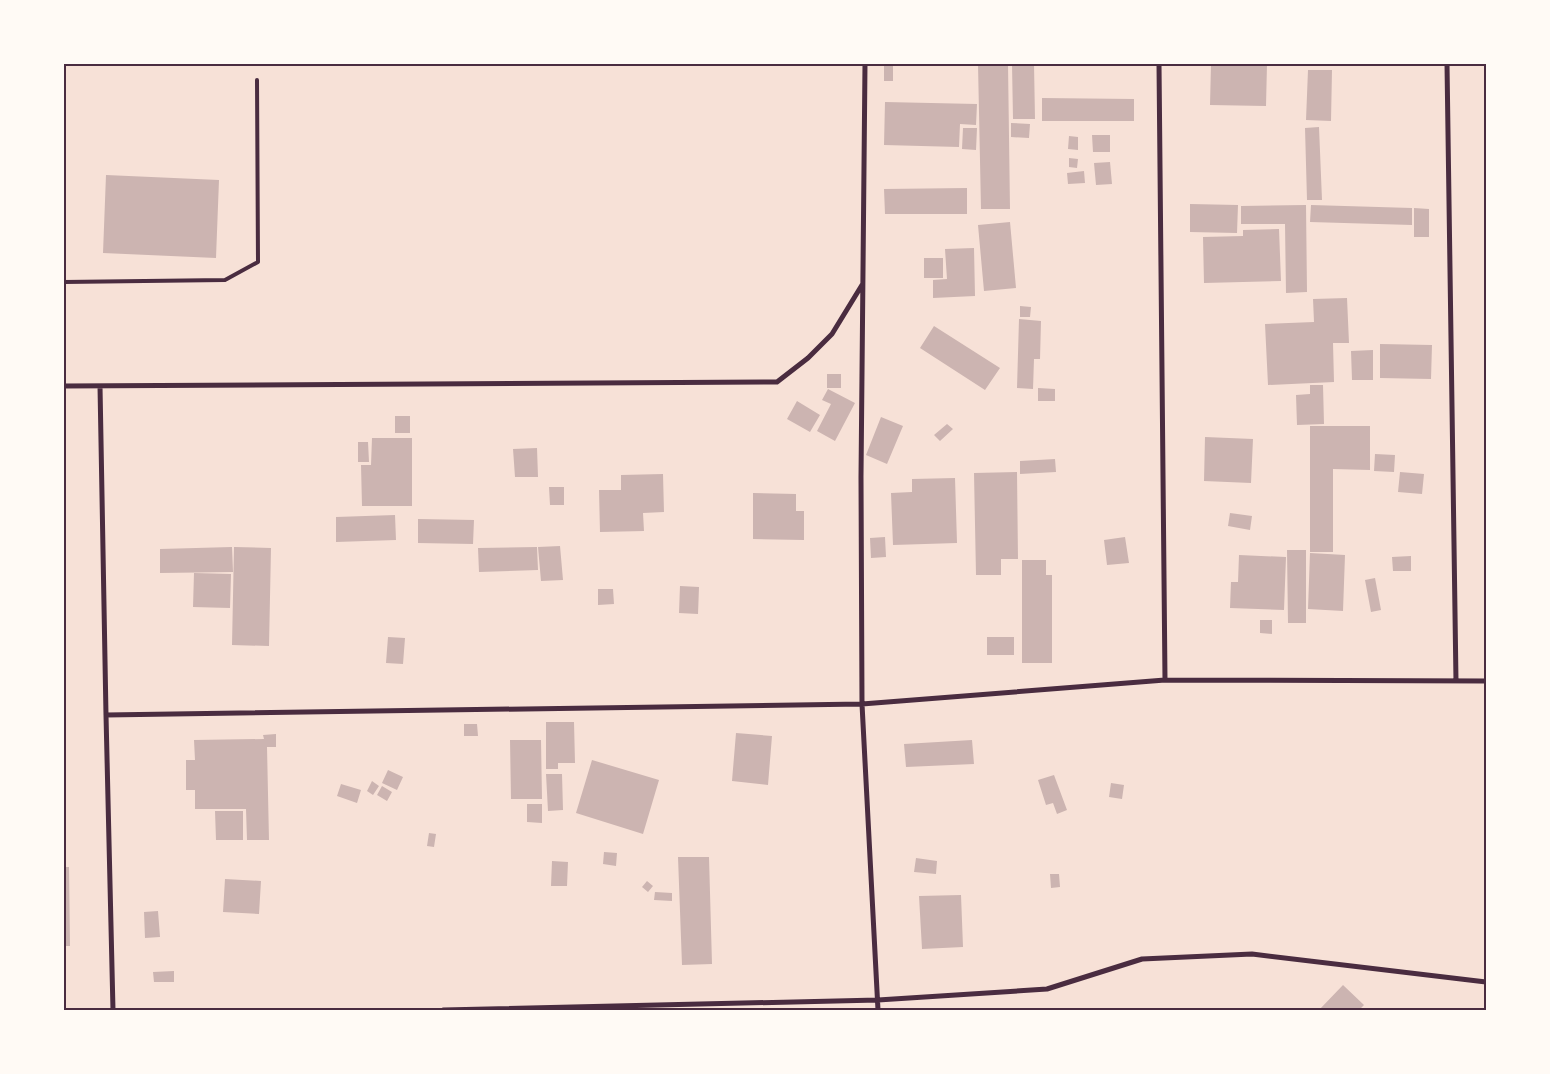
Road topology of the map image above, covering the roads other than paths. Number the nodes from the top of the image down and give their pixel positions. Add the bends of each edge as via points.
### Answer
1 (865, 64) edge
2 (1159, 64) edge
3 (1446, 64) edge
4 (257, 80) dead end
5 (64, 282) edge
6 (862, 284) junction
7 (64, 386) edge
8 (100, 386) junction
9 (1165, 680) junction
10 (1456, 681) junction
11 (1486, 681) edge
12 (862, 704) junction
13 (106, 715) junction
14 (1486, 982) edge
15 (878, 1000) junction
16 (113, 1010) edge
17 (443, 1010) edge
18 (878, 1010) edge

1 - 6 street
2 - 9 street
3 - 10 street
4 - 5 lane via 258,262 225,280
6 - 8 street via 832,334 777,382
6 - 12 street
7 - 8 street
8 - 13 street
9 - 10 street
9 - 12 street
10 - 11 street
12 - 13 street
12 - 15 street
13 - 16 street
14 - 15 street via 1252,954 1142,958 1047,989
15 - 17 street
15 - 18 street

